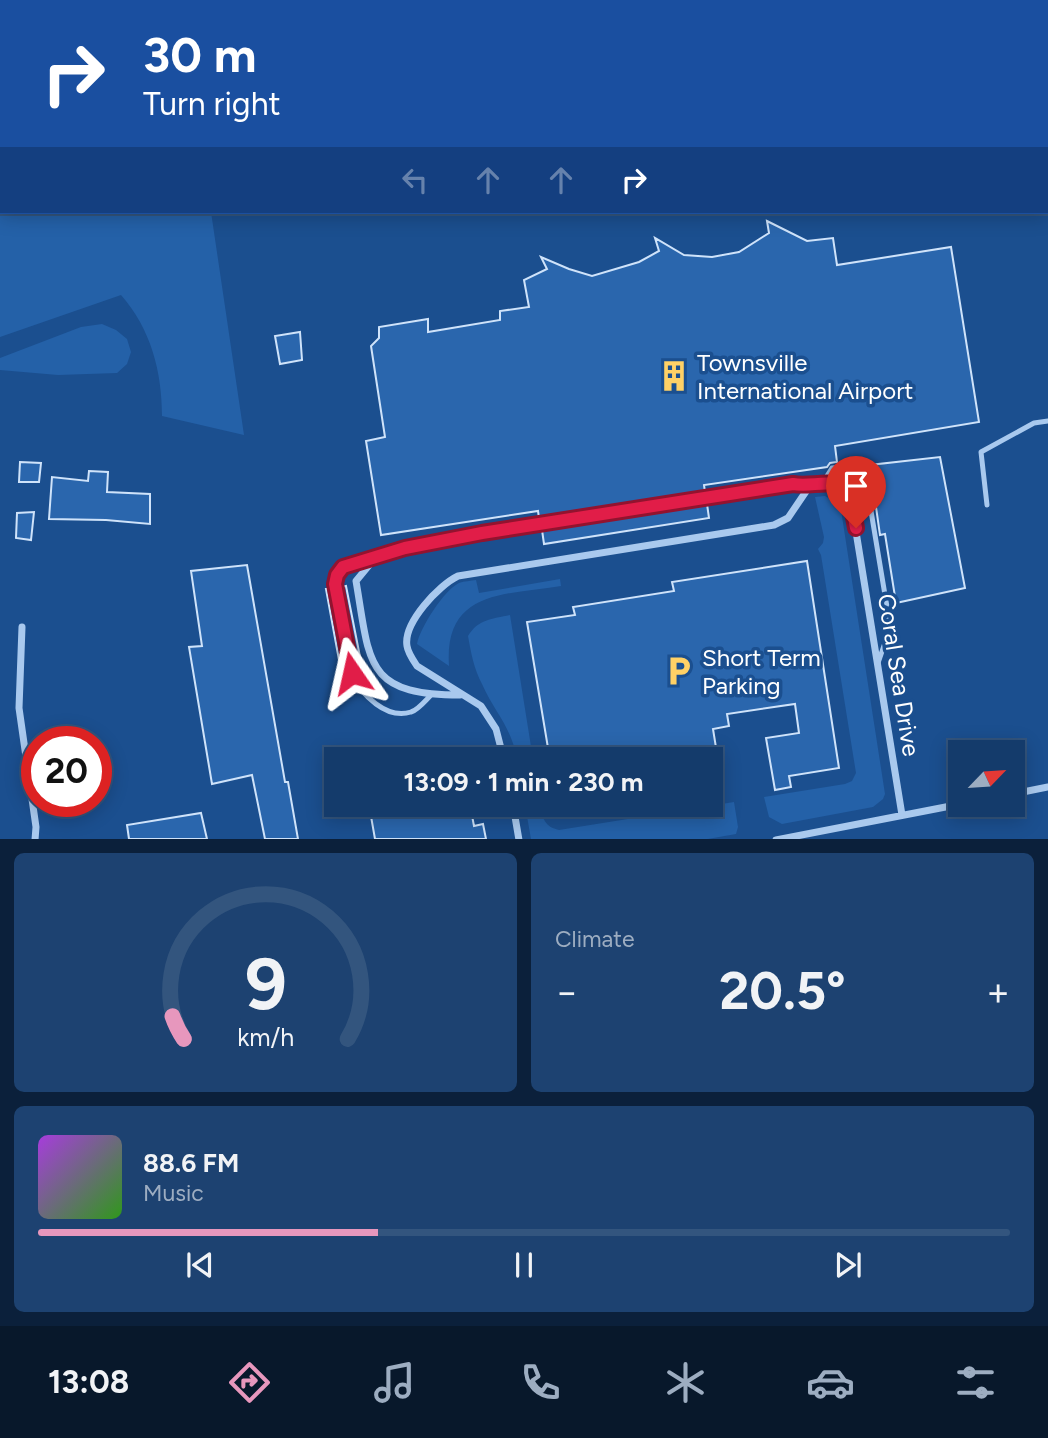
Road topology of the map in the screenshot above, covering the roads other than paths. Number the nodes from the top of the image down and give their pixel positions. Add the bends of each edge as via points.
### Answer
1 (1048, 421) edge
2 (822, 484) junction
3 (809, 486) junction
4 (987, 505) dead end
5 (375, 558) junction
6 (22, 627) dead end
7 (878, 664) junction
8 (431, 695) junction
9 (461, 695) junction
10 (501, 747) edge
11 (1048, 787) edge
12 (1026, 791) edge
13 (948, 806) edge
14 (902, 815) junction
15 (515, 817) edge
16 (34, 839) edge
17 (519, 839) edge
18 (776, 839) edge

1 - 4 lane via 1034,423 981,452
2 - 3 street
2 - 7 street, Coral Sea Drive via 845,488 851,501
2 - 7 lane via 832,468 851,466 866,481 888,612 888,634
3 - 5 street via 793,484 482,533
3 - 9 street via 788,518 774,525 450,580 433,593 408,632 406,644 417,666
5 - 8 street via 356,582 368,654 378,672 398,688
5 - 8 lane via 343,567 335,584 352,673 368,697 400,714 414,712
6 - 16 street via 19,708
7 - 14 street, Coral Sea Drive
8 - 9 street
9 - 10 street via 481,706 496,729
11 - 12 street
13 - 14 street
14 - 18 street
15 - 17 street

